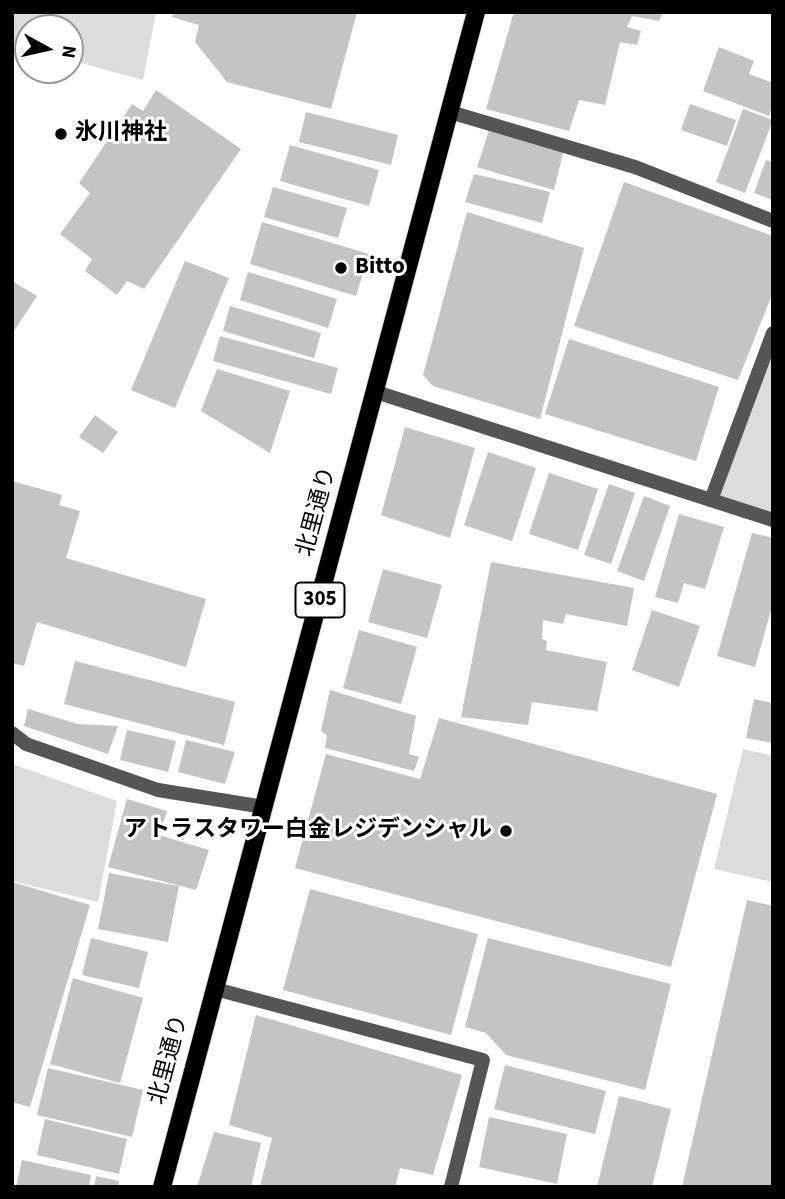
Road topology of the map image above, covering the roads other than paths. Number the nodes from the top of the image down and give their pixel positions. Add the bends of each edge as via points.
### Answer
1 (476, 12) edge
2 (450, 112) junction
3 (773, 221) edge
4 (773, 333) edge
5 (376, 392) junction
6 (711, 500) junction
7 (773, 520) edge
8 (12, 733) edge
9 (264, 807) junction
10 (215, 989) junction
11 (162, 1187) edge
12 (451, 1187) edge

1 - 2 main road, 北里通り / 305
2 - 3 street via 635,167
2 - 5 main road, 北里通り / 305
4 - 6 street
5 - 6 street
5 - 9 main road, 北里通り / 305
6 - 7 street
8 - 9 street via 26,744 158,790
9 - 10 main road, 北里通り / 305
10 - 11 main road, 北里通り / 305
10 - 12 street via 483,1060

